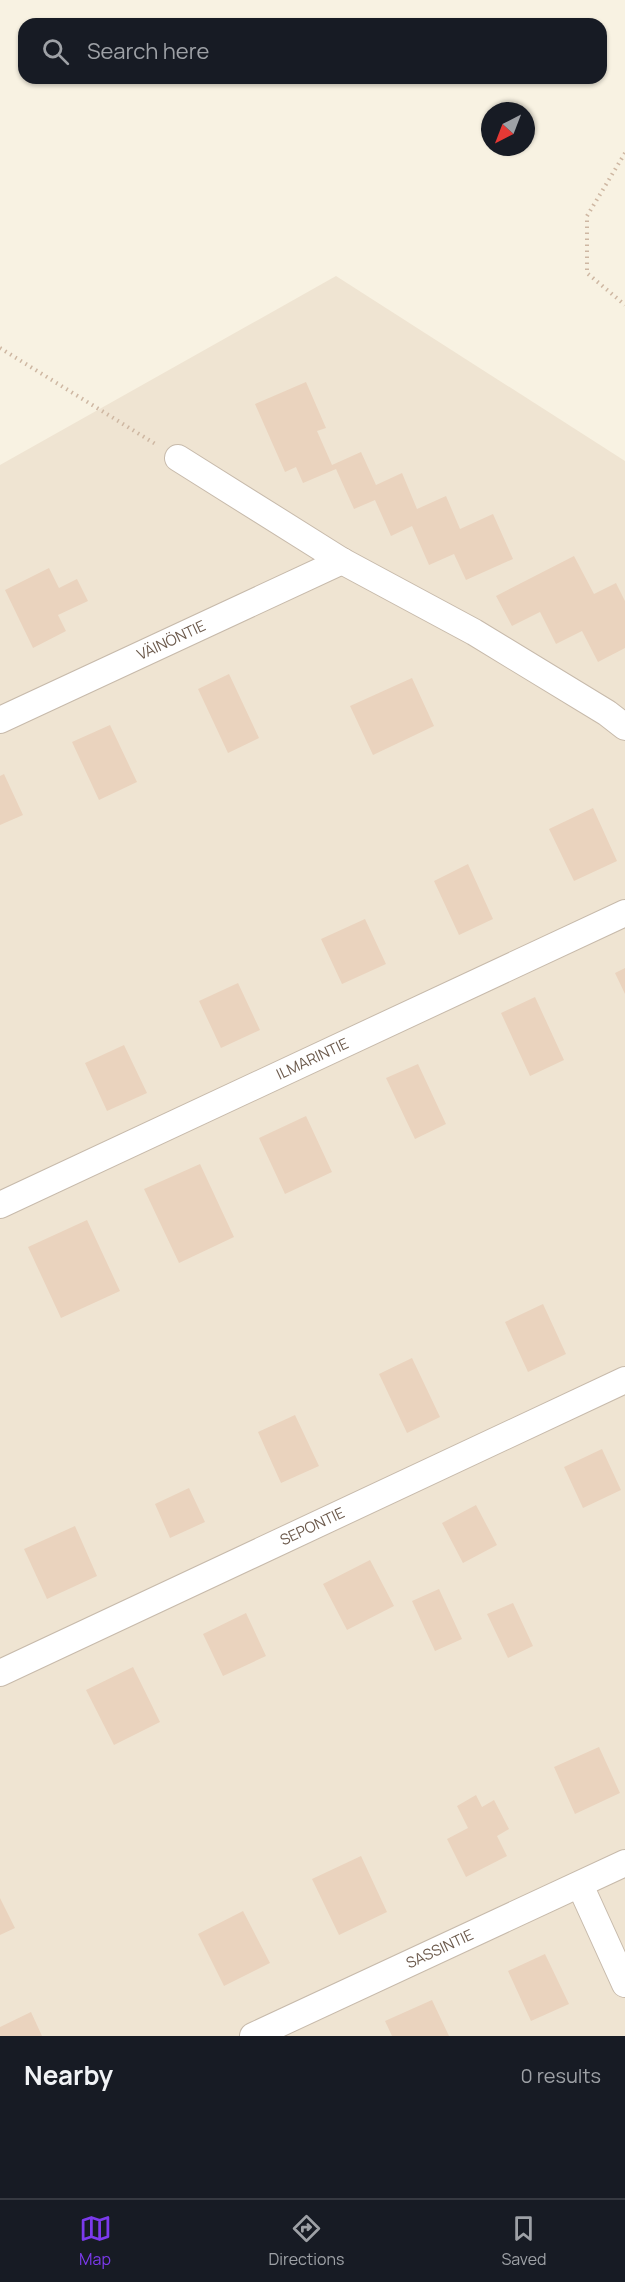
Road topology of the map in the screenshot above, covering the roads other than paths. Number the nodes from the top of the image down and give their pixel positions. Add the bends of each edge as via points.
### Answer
1 (178, 458) road end
2 (342, 561) junction
3 (0, 720) edge
4 (625, 728) edge
5 (625, 914) edge
6 (0, 1205) edge
7 (625, 1380) edge
8 (0, 1672) edge
9 (625, 1863) edge
10 (580, 1885) junction
11 (625, 1984) edge
12 (253, 2036) edge

1 - 2 street
2 - 3 street, VÄINÖNTIE
2 - 4 street via 474,632 607,713
5 - 6 street, ILMARINTIE
7 - 8 street, SEPONTIE
9 - 10 street, SASSINTIE
10 - 11 street
10 - 12 street, SASSINTIE

